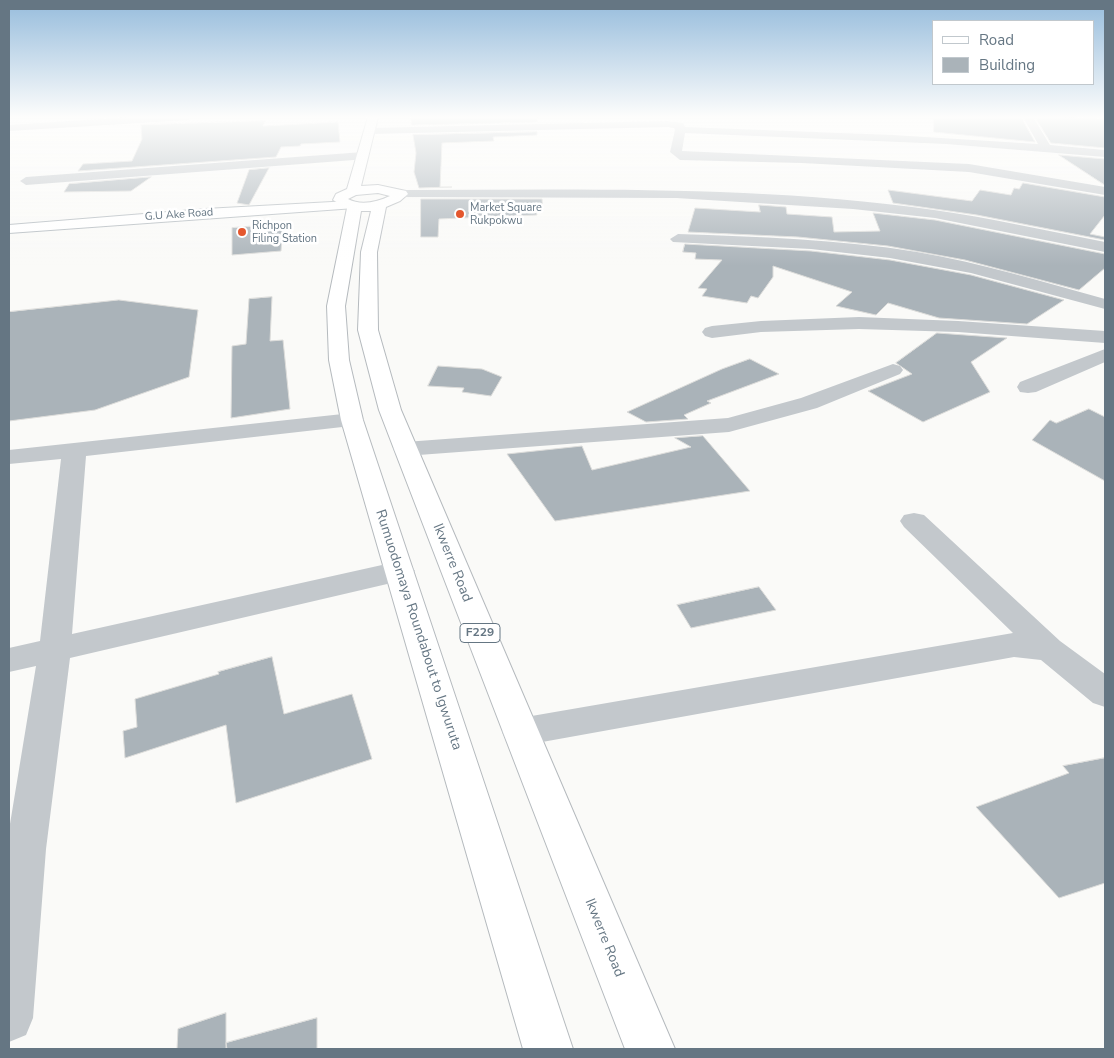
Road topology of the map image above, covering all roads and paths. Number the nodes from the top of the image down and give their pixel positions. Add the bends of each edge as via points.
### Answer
1 (223, 166) edge
2 (364, 166) edge
3 (948, 166) edge
4 (378, 174) dead end
5 (26, 181) dead end
6 (1105, 191) edge
7 (367, 198) junction
8 (793, 201) junction
9 (9, 221) edge
10 (9, 229) edge
11 (678, 239) dead end
12 (814, 245) junction
13 (1105, 247) edge
14 (1105, 304) edge
15 (712, 332) dead end
16 (1105, 337) edge
17 (1105, 355) edge
18 (893, 370) dead end
19 (1028, 387) dead end
20 (352, 420) junction
21 (74, 449) junction
22 (405, 449) junction
23 (9, 456) edge
24 (914, 521) dead end
25 (400, 570) junction
26 (55, 648) junction
27 (1049, 649) junction
28 (9, 660) edge
29 (1105, 694) edge
30 (520, 732) junction
31 (9, 1018) edge
32 (548, 1049) edge
33 (650, 1049) edge

1 - 5 street
2 - 7 main road, Ikwerre Road / F229
3 - 6 street
4 - 7 main road
7 - 8 street via 659,194
7 - 9 main road
7 - 10 main road, G.U Ake Road
7 - 20 main road, Rumuodomaya Roundabout to Igwuruta / F229 via 336,306 339,360
7 - 22 main road, Ikwerre Road / F229 via 368,330 390,410
8 - 12 street
8 - 13 street via 935,214
11 - 12 street
12 - 14 street via 890,252 958,264
15 - 16 street via 820,322
17 - 19 street
18 - 22 street via 809,403 729,425
20 - 21 street
20 - 25 main road, Rumuodomaya Roundabout to Igwuruta / F229
21 - 23 street
21 - 26 street
22 - 30 main road, Ikwerre Road / F229
24 - 27 street
25 - 26 street
25 - 32 main road, Rumuodomaya Roundabout to Igwuruta / F229
26 - 28 street
26 - 31 street via 26,849
27 - 29 street
27 - 30 street via 1014,644
30 - 33 main road, Ikwerre Road / F229

